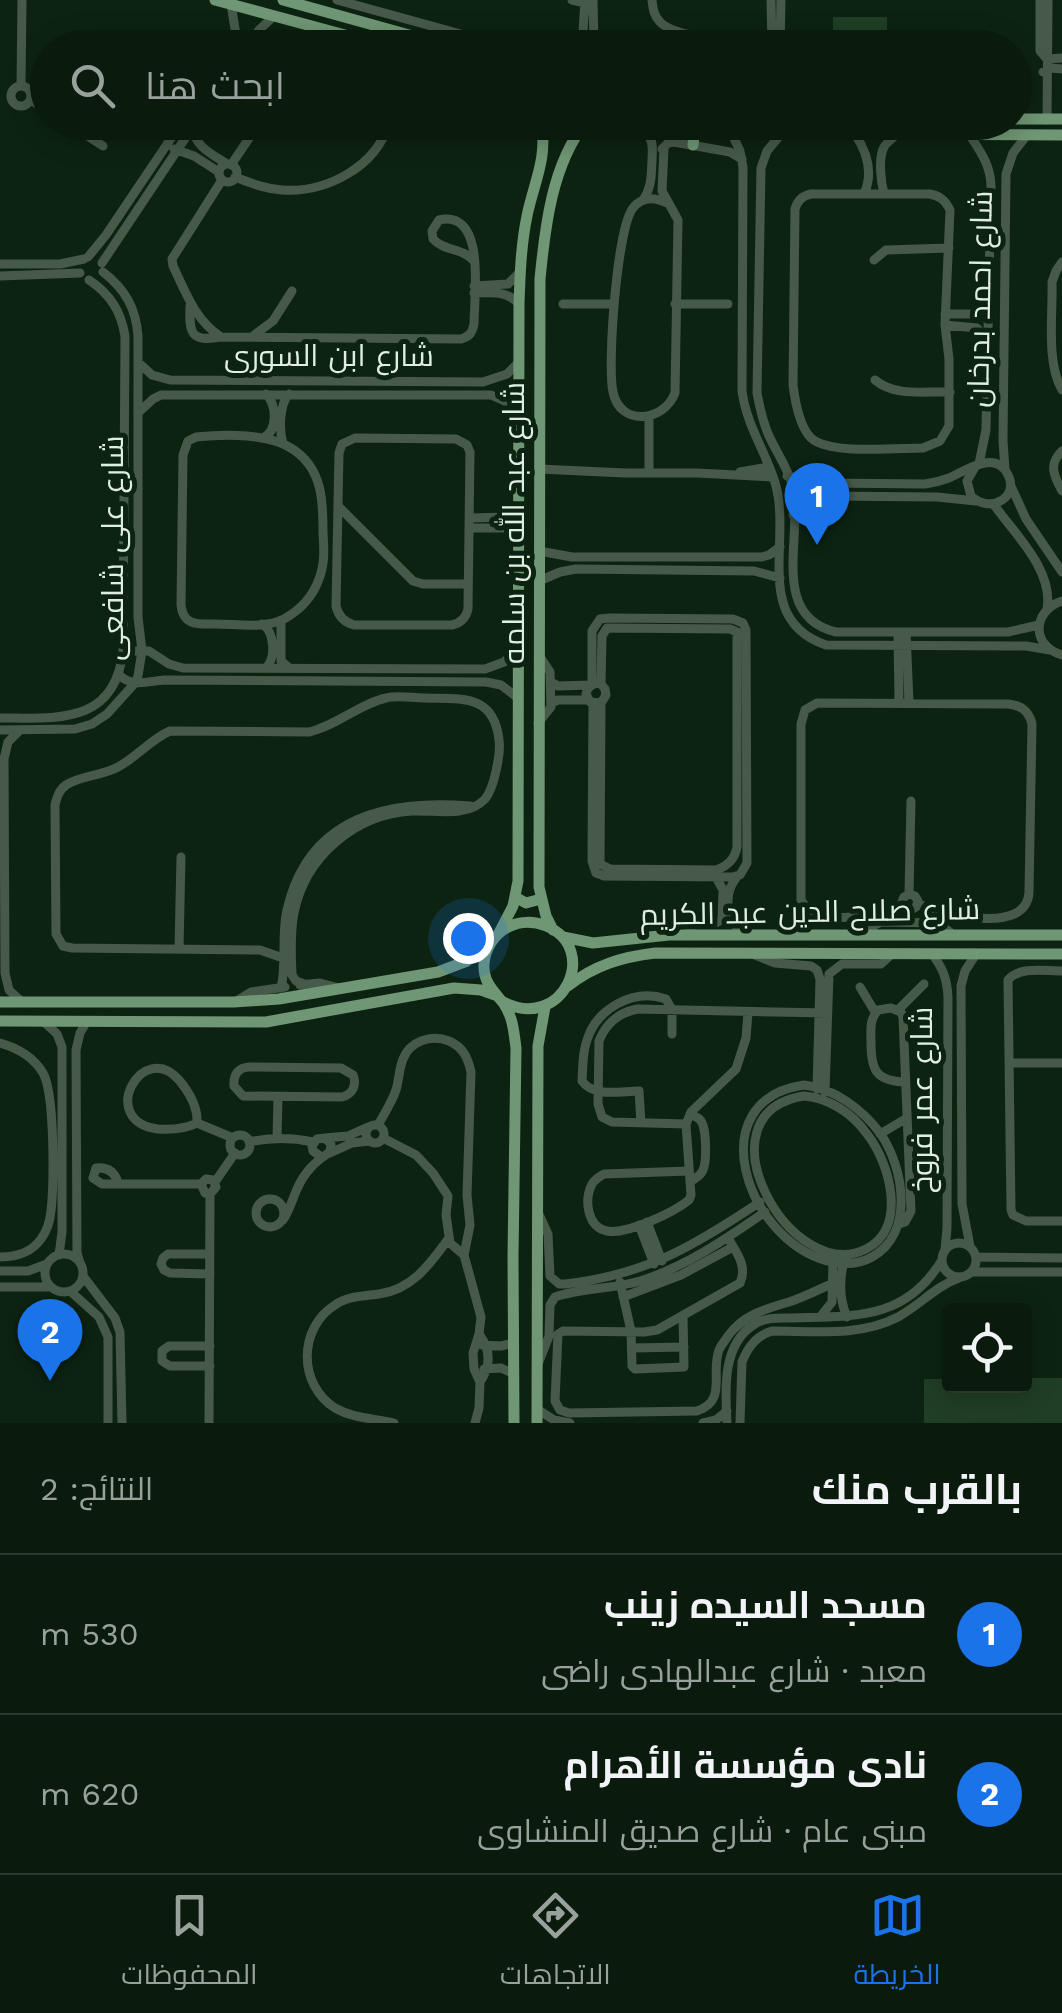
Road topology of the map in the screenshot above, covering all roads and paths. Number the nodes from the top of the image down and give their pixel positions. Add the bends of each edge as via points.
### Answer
1 (23, 0) edge
2 (214, 0) edge
3 (283, 0) edge
4 (337, 0) edge
5 (572, 0) edge
6 (652, 0) edge
7 (770, 0) edge
8 (781, 0) edge
9 (1040, 0) edge
10 (1048, 0) edge
11 (589, 2) edge
12 (303, 3) edge
13 (231, 4) junction
14 (274, 16) junction
15 (235, 30) edge
16 (259, 30) edge
17 (327, 30) edge
18 (395, 30) edge
19 (446, 30) edge
20 (585, 30) edge
21 (592, 30) edge
22 (675, 30) edge
23 (773, 30) edge
24 (776, 30) edge
25 (1062, 58) edge
26 (1047, 64) junction
27 (1062, 69) edge
28 (20, 85) junction
29 (30, 90) edge
30 (12, 99) junction
31 (30, 101) edge
32 (0, 105) edge
33 (1032, 120) edge
34 (1044, 120) junction
35 (1062, 120) edge
36 (1032, 134) edge
37 (1062, 135) edge
38 (94, 140) edge
39 (170, 140) edge
40 (185, 140) edge
41 (195, 140) edge
42 (247, 140) edge
43 (383, 140) edge
44 (543, 140) edge
45 (573, 140) edge
46 (651, 140) edge
47 (694, 140) edge
48 (734, 140) edge
49 (776, 140) edge
50 (859, 140) edge
51 (891, 140) edge
52 (972, 140) edge
53 (1023, 140) edge
54 (167, 145) junction
55 (693, 145) junction
56 (103, 146) dead end
57 (652, 148) junction
58 (664, 149) junction
59 (177, 151) junction
60 (868, 152) junction
61 (882, 152) junction
62 (544, 153) junction
63 (565, 157) junction
64 (742, 159) junction
65 (225, 170) junction
66 (883, 189) junction
67 (866, 190) junction
68 (643, 200) junction
69 (667, 203) junction
70 (742, 204) junction
71 (761, 205) junction
72 (949, 248) junction
73 (86, 258) junction
74 (874, 260) dead end
75 (474, 261) junction
76 (1062, 262) edge
77 (0, 264) edge
78 (103, 268) junction
79 (520, 272) junction
80 (0, 276) edge
81 (84, 277) junction
82 (292, 290) dead end
83 (474, 290) junction
84 (519, 304) junction
85 (563, 304) dead end
86 (614, 304) junction
87 (675, 304) junction
88 (728, 304) dead end
89 (987, 304) junction
90 (273, 320) junction
91 (945, 320) junction
92 (250, 337) junction
93 (284, 338) junction
94 (987, 339) junction
95 (138, 362) junction
96 (519, 362) junction
97 (875, 380) dead end
98 (252, 381) junction
99 (388, 382) junction
100 (1062, 390) edge
101 (950, 392) junction
102 (252, 394) junction
103 (266, 394) junction
104 (290, 394) junction
105 (388, 394) junction
106 (139, 412) junction
107 (519, 412) junction
108 (649, 416) junction
109 (263, 438) junction
110 (283, 444) junction
111 (1062, 450) edge
112 (977, 466) junction
113 (1005, 469) junction
114 (539, 473) junction
115 (649, 473) junction
116 (772, 475) junction
117 (790, 475) junction
118 (1010, 486) junction
119 (1062, 491) edge
120 (977, 502) junction
121 (994, 504) junction
122 (338, 506) junction
123 (519, 506) junction
124 (781, 513) junction
125 (794, 514) junction
126 (469, 523) junction
127 (519, 536) junction
128 (780, 547) junction
129 (539, 551) junction
130 (1062, 572) edge
131 (780, 578) junction
132 (539, 582) junction
133 (468, 584) junction
134 (1062, 601) edge
135 (797, 602) junction
136 (784, 608) junction
137 (1047, 608) junction
138 (281, 620) junction
139 (262, 624) junction
140 (1039, 625) junction
141 (902, 632) junction
142 (519, 634) junction
143 (539, 635) junction
144 (276, 638) junction
145 (903, 646) junction
146 (518, 649) junction
147 (123, 651) junction
148 (142, 651) junction
149 (1058, 654) edge
150 (539, 655) junction
151 (266, 668) junction
152 (289, 668) junction
153 (119, 675) junction
154 (551, 682) junction
155 (134, 683) junction
156 (594, 685) junction
157 (518, 698) junction
158 (594, 702) junction
159 (904, 703) junction
160 (551, 704) junction
161 (0, 718) edge
162 (538, 724) junction
163 (0, 730) edge
164 (20, 730) junction
165 (742, 764) junction
166 (911, 801) dead end
167 (182, 857) dead end
168 (716, 874) junction
169 (736, 877) junction
170 (515, 897) junction
171 (541, 899) junction
172 (911, 907) junction
173 (726, 921) junction
174 (910, 923) junction
175 (557, 933) junction
176 (868, 934) junction
177 (952, 934) junction
178 (1013, 934) junction
179 (688, 935) junction
180 (746, 935) junction
181 (1062, 935) edge
182 (496, 937) junction
183 (286, 940) junction
184 (593, 943) junction
185 (178, 949) junction
186 (260, 950) junction
187 (752, 954) junction
188 (892, 954) junction
189 (932, 954) junction
190 (976, 954) junction
191 (1013, 954) junction
192 (1062, 954) edge
193 (282, 958) junction
194 (602, 964) junction
195 (456, 966) junction
196 (287, 970) junction
197 (1062, 972) edge
198 (304, 984) junction
199 (924, 984) dead end
200 (568, 986) junction
201 (860, 987) dead end
202 (281, 988) junction
203 (463, 988) junction
204 (341, 989) junction
205 (948, 990) junction
206 (961, 990) junction
207 (716, 998) dead end
208 (499, 999) junction
209 (1, 1002) edge
210 (22, 1002) junction
211 (234, 1002) junction
212 (545, 1007) junction
213 (672, 1010) junction
214 (899, 1010) junction
215 (716, 1012) junction
216 (875, 1012) junction
217 (748, 1013) junction
218 (823, 1013) junction
219 (1, 1021) edge
220 (44, 1021) junction
221 (87, 1021) junction
222 (672, 1034) dead end
223 (77, 1041) junction
224 (0, 1043) edge
225 (62, 1043) junction
226 (538, 1046) junction
227 (516, 1048) junction
228 (1009, 1063) junction
229 (1062, 1063) edge
230 (905, 1082) junction
231 (598, 1091) junction
232 (820, 1093) junction
233 (278, 1097) junction
234 (907, 1118) junction
235 (688, 1119) junction
236 (641, 1122) junction
237 (197, 1123) junction
238 (373, 1126) junction
239 (880, 1134) junction
240 (233, 1138) junction
241 (276, 1138) junction
242 (325, 1138) junction
243 (383, 1138) junction
244 (370, 1141) junction
245 (250, 1142) junction
246 (314, 1142) junction
247 (56, 1147) junction
248 (235, 1153) junction
249 (324, 1156) junction
250 (690, 1176) junction
251 (215, 1182) junction
252 (118, 1183) dead end
253 (201, 1184) junction
254 (295, 1193) junction
255 (210, 1194) junction
256 (467, 1195) junction
257 (448, 1196) junction
258 (273, 1199) junction
259 (765, 1205) junction
260 (962, 1207) junction
261 (947, 1208) junction
262 (536, 1210) junction
263 (283, 1220) junction
264 (1062, 1220) edge
265 (643, 1224) junction
266 (899, 1224) junction
267 (449, 1238) junction
268 (731, 1242) junction
269 (970, 1246) junction
270 (210, 1254) junction
271 (60, 1255) junction
272 (464, 1255) junction
273 (944, 1255) junction
274 (0, 1257) edge
275 (976, 1257) junction
276 (996, 1257) junction
277 (840, 1258) junction
278 (1062, 1258) edge
279 (658, 1262) junction
280 (80, 1263) junction
281 (48, 1264) junction
282 (1, 1271) edge
283 (972, 1272) junction
284 (997, 1272) junction
285 (1062, 1272) edge
286 (210, 1274) junction
287 (83, 1276) junction
288 (959, 1278) junction
289 (833, 1283) junction
290 (1, 1286) edge
291 (621, 1286) junction
292 (52, 1288) junction
293 (70, 1291) junction
294 (683, 1315) junction
295 (821, 1317) junction
296 (848, 1317) junction
297 (631, 1331) junction
298 (745, 1331) junction
299 (480, 1334) junction
300 (755, 1340) junction
301 (514, 1343) junction
302 (487, 1345) junction
303 (210, 1346) junction
304 (474, 1346) junction
305 (684, 1346) junction
306 (632, 1348) junction
307 (210, 1366) junction
308 (537, 1366) junction
309 (488, 1368) junction
310 (474, 1369) junction
311 (514, 1374) junction
312 (480, 1382) junction
313 (727, 1411) junction
314 (537, 1416) edge
315 (108, 1423) edge
316 (122, 1423) edge
317 (210, 1423) edge
318 (394, 1423) edge
319 (475, 1423) edge
320 (514, 1423) edge
321 (570, 1423) edge
322 (703, 1423) edge
323 (728, 1423) edge
324 (740, 1423) edge

1 - 28 street
2 - 13 main road
3 - 12 main road
4 - 19 street
5 - 11 street
6 - 22 street via 654,13
7 - 23 street
8 - 24 street
9 - 26 street via 1040,52
10 - 26 street
11 - 20 street
11 - 21 street
12 - 18 main road
13 - 14 main road
13 - 15 street
14 - 16 street
14 - 17 main road
25 - 26 street
26 - 27 street
26 - 34 street
28 - 29 street
28 - 30 street
30 - 31 street via 19,106
30 - 32 street
33 - 34 main road
34 - 35 main road
36 - 37 main road
38 - 56 street
39 - 54 street
40 - 59 street
41 - 65 street
42 - 65 street
43 - 65 street via 351,172 318,186 263,187 235,178 236,169
44 - 62 main road, شارع عبد الله بن سلمه
45 - 63 main road, شارع عبد الله بن سلمه
46 - 57 street
47 - 55 main road
48 - 64 street
49 - 71 street via 761,168
50 - 60 street
51 - 61 street
52 - 89 street, شارع احمد بدرخان via 990,171
53 - 113 street, شارع احمد بدرخان via 1006,174
54 - 59 street
54 - 73 street
55 - 58 street via 671,142
55 - 64 street
57 - 58 street
57 - 68 street
58 - 69 street
59 - 65 street
59 - 78 street
60 - 61 street
60 - 67 street
61 - 66 street
62 - 63 main road via 553,148
62 - 79 main road, شارع عبد الله بن سلمه
63 - 114 main road, شارع عبد الله بن سلمه via 540,278
64 - 70 street
65 - 92 street via 172,259 194,335
66 - 67 street
66 - 72 street via 946,202
67 - 101 street via 811,194 795,209 793,384 807,432 833,448 932,446 949,426
68 - 69 street
68 - 86 street via 628,217
69 - 87 street via 678,220
70 - 71 street
70 - 116 street via 742,391
71 - 117 street via 757,393 764,424
72 - 74 street via 886,250
72 - 91 street
73 - 77 street
73 - 78 street via 96,258
73 - 81 street via 80,266
75 - 75 street via 466,229 451,218 440,220 433,238
75 - 83 street
76 - 100 street via 1052,282 1054,375
78 - 81 street via 98,279
78 - 95 street, شارع على شافعى via 134,311
79 - 83 street via 508,284
79 - 84 main road, شارع عبد الله بن سلمه
80 - 81 street
81 - 147 street, شارع على شافعى via 114,304 125,336
82 - 90 street
83 - 84 street via 507,294
83 - 93 street via 472,331 461,339
84 - 96 main road, شارع عبد الله بن سلمه
85 - 86 street
86 - 108 street via 612,392 630,414
87 - 88 street
87 - 108 street via 675,393 666,409
89 - 91 street via 976,314
89 - 94 street, شارع احمد بدرخان
90 - 92 street
90 - 93 street
91 - 94 street via 977,328
91 - 101 street
92 - 93 street
94 - 112 street, شارع احمد بدرخان via 986,430
95 - 98 street, شارع ابن السورى via 161,378
95 - 106 street, شارع على شافعى
96 - 99 street, شارع ابن السورى via 491,381
96 - 107 main road, شارع عبد الله بن سلمه
97 - 101 street via 896,391
98 - 99 street, شارع ابن السورى
98 - 102 street
99 - 105 street
102 - 103 street, شارع ابن السورى
102 - 106 street, شارع ابن السورى via 162,395
103 - 104 street, شارع ابن السورى
103 - 109 street via 273,402 273,428
104 - 105 street, شارع ابن السورى
104 - 110 street via 283,402
105 - 107 street, شارع ابن السورى via 491,395
106 - 148 street, شارع على شافعى
107 - 123 main road, شارع عبد الله بن سلمه
108 - 115 street
109 - 110 street
109 - 139 street via 201,436 185,446 181,606 192,624
110 - 138 street via 317,479 324,556 310,597
111 - 119 street via 1053,474
112 - 113 street via 988,462
112 - 117 street via 925,484 826,483
112 - 120 street via 968,480
113 - 118 street
114 - 115 street
114 - 129 main road, شارع عبد الله بن سلمه
115 - 116 street
116 - 117 street
116 - 124 street
117 - 125 street
118 - 121 street
118 - 130 street
120 - 121 street
120 - 125 street via 826,496
121 - 137 street via 1042,570
122 - 126 street via 339,453 346,440 456,439 470,452
122 - 133 street via 413,580
122 - 133 street via 336,606 345,622 456,624 467,613
123 - 126 street via 508,517
123 - 127 main road, شارع عبد الله بن سلمه
124 - 125 street
124 - 128 street
125 - 135 street
126 - 127 street
126 - 133 street
127 - 142 main road, شارع عبد الله بن سلمه
128 - 129 street via 762,557 572,558
128 - 131 street
129 - 132 main road, شارع عبد الله بن سلمه
131 - 132 street via 754,571 576,569
131 - 136 street
132 - 143 main road, شارع عبد الله بن سلمه
134 - 137 street
135 - 136 street
135 - 141 street via 812,622 836,632
136 - 145 street via 804,635 826,645
137 - 140 street
138 - 139 street
138 - 144 street
139 - 144 street
140 - 141 street via 1008,632
140 - 149 street via 1041,639
141 - 145 street
142 - 143 main road
142 - 146 main road, شارع عبد الله بن سلمه
143 - 150 main road, شارع عبد الله بن سلمه
144 - 151 street
144 - 152 street
145 - 149 street via 1026,646
145 - 159 street
146 - 152 street via 484,669
146 - 157 main road, شارع عبد الله بن سلمه
147 - 148 street
147 - 153 street, شارع على شافعى
148 - 151 street via 175,667
148 - 155 street, شارع على شافعى
150 - 154 street
150 - 162 main road, شارع عبد الله بن سلمه
151 - 152 street
153 - 155 street
153 - 161 street, شارع على شافعى via 102,698 73,716
154 - 156 street
154 - 160 street
155 - 157 street via 486,682
155 - 164 street, شارع على شافعى via 92,724
156 - 158 street via 586,690
156 - 158 street via 606,692
156 - 165 street via 592,631 604,618 740,621
157 - 170 main road, شارع عبد الله بن سلمه
158 - 160 street
158 - 168 street via 598,861 606,869
159 - 172 street via 817,703 804,710 800,892 818,916
159 - 172 street via 1014,704 1032,724 1024,908 1008,916 960,917
160 - 162 street
162 - 171 main road, شارع عبد الله بن سلمه
163 - 164 street, شارع على شافعى
164 - 210 street via 4,759 5,973 9,990
165 - 168 street via 736,852
165 - 169 street via 747,864
166 - 172 street via 910,894 904,897
167 - 185 street
168 - 169 street
168 - 173 street
169 - 173 street
170 - 171 main road via 526,903
170 - 182 main road, شارع عبد الله بن سلمه
171 - 175 main road, شارع عبد الله بن سلمه
172 - 174 street
173 - 179 street via 695,924
173 - 180 street
174 - 176 street via 878,923
174 - 177 street via 939,923
175 - 182 main road via 520,923
175 - 184 main road, شارع صلاح الدين عبد الكريم
175 - 200 main road via 571,955
176 - 177 main road, شارع صلاح الدين عبد الكريم
176 - 180 main road, شارع صلاح الدين عبد الكريم
177 - 178 main road, شارع صلاح الدين عبد الكريم
178 - 181 main road, شارع صلاح الدين عبد الكريم
178 - 191 main road
179 - 180 main road, شارع صلاح الدين عبد الكريم
179 - 184 main road, شارع صلاح الدين عبد الكريم
182 - 195 main road
182 - 208 main road via 484,974
183 - 185 street via 306,879 346,834 388,811 460,812 484,800 499,740 487,708 467,699 384,698 309,732 176,730 121,766 70,782 55,805 60,942 68,948
183 - 186 street
183 - 193 street
183 - 196 street
184 - 194 main road via 593,958
185 - 186 street
186 - 193 street
187 - 188 main road, شارع صلاح الدين عبد الكريم
187 - 194 main road, شارع صلاح الدين عبد الكريم via 655,953
187 - 218 street via 814,968
188 - 189 main road, شارع صلاح الدين عبد الكريم
188 - 218 street via 881,964 832,970
189 - 190 main road, شارع صلاح الدين عبد الكريم
189 - 205 street, شارع عمر فروخ
190 - 191 main road, شارع صلاح الدين عبد الكريم
190 - 206 street, شارع عمر فروخ
191 - 192 main road, شارع صلاح الدين عبد الكريم
193 - 196 street
194 - 200 main road, شارع صلاح الدين عبد الكريم
195 - 203 main road
195 - 204 main road
196 - 198 street
196 - 202 street
197 - 228 street via 1010,976
198 - 202 street
198 - 204 street
199 - 214 street
200 - 212 main road
201 - 216 street
202 - 211 street
203 - 208 main road
203 - 221 main road via 266,1022
204 - 211 main road
205 - 206 street
205 - 261 street, شارع عمر فروخ
206 - 260 street, شارع عمر فروخ
207 - 215 street
208 - 212 main road via 524,1010
208 - 227 main road
209 - 210 main road
209 - 219 main road
210 - 211 main road
212 - 226 main road
213 - 215 street
213 - 222 street
213 - 231 street via 628,1011 608,1024 599,1040
213 - 231 street via 660,996 638,996 602,1015 584,1051 582,1081
214 - 216 street
214 - 230 street
215 - 217 street
216 - 230 street via 871,1063 883,1077
217 - 218 street
217 - 235 street via 736,1069
218 - 232 street
219 - 220 main road
220 - 221 main road
220 - 225 street
221 - 223 street
223 - 225 street
223 - 280 street
224 - 247 street via 22,1052 43,1074
225 - 247 street
226 - 227 main road via 526,1039
226 - 262 main road
227 - 301 main road
228 - 229 street
228 - 264 street via 1011,1210 1026,1221
230 - 234 street
231 - 236 street via 602,1117
231 - 236 street via 639,1092
232 - 239 street via 855,1108
232 - 259 street via 804,1085 779,1092 746,1130 748,1182
232 - 277 street via 867,1133 890,1183 886,1229 874,1244
233 - 233 street via 342,1097 354,1089 355,1079 341,1068 246,1067 234,1076 244,1096
233 - 241 street
234 - 239 street
234 - 266 street via 911,1211
235 - 236 street
235 - 250 street
235 - 250 street via 702,1123 704,1160 701,1174
237 - 237 street via 194,1105 172,1072 155,1068 133,1082 128,1108 139,1122 164,1129
237 - 240 street
238 - 242 street
238 - 243 street via 384,1130
238 - 244 street via 366,1134
238 - 256 street via 394,1096 410,1048 436,1039 460,1048 471,1072
239 - 266 street via 898,1177
240 - 245 street
240 - 248 street
241 - 245 street
241 - 246 street
242 - 246 street
242 - 249 street via 332,1148
243 - 244 street
243 - 257 street via 416,1155
244 - 249 street
245 - 248 street via 245,1154
246 - 249 street via 313,1151
247 - 271 street
247 - 274 street via 46,1231 30,1250
248 - 251 street
249 - 254 street
250 - 265 street via 686,1204
250 - 265 street via 610,1172 595,1180 588,1205 592,1222 614,1232
251 - 253 street
251 - 255 street
252 - 253 street
253 - 255 street
254 - 258 street
254 - 263 street
255 - 270 street
256 - 257 street
256 - 272 street
257 - 267 street
258 - 263 street via 283,1207
258 - 263 street via 261,1203 258,1221 270,1227
259 - 268 street
259 - 277 street via 800,1236
259 - 279 street
260 - 261 street
260 - 269 street, شارع عمر فروخ
261 - 273 street, شارع عمر فروخ
262 - 291 street via 548,1234 553,1280
262 - 308 main road
265 - 279 street
266 - 277 street via 878,1254 860,1262
267 - 272 street
267 - 318 street via 415,1279 392,1292 332,1306 308,1339 308,1366 326,1401 350,1415
268 - 291 street
268 - 294 street via 743,1266 740,1282
269 - 273 street via 954,1244
269 - 275 street
270 - 286 street
270 - 286 street via 168,1254 161,1264 167,1272
271 - 280 street
271 - 281 street
272 - 299 street via 480,1308
273 - 288 street via 945,1270
273 - 296 street via 899,1303
275 - 276 street
275 - 283 street
276 - 278 street
276 - 284 street
277 - 289 street
277 - 296 street
279 - 291 street
280 - 287 street
281 - 282 street
281 - 292 street
282 - 290 street
283 - 284 street
283 - 288 street
284 - 285 street
286 - 303 street
287 - 293 street
287 - 316 street via 120,1332
288 - 300 street via 878,1325 772,1331
289 - 295 street via 832,1302
289 - 297 street via 767,1307 731,1332 719,1350 716,1396 697,1412 560,1410 558,1334
290 - 292 street
291 - 297 street
291 - 308 street via 555,1298
292 - 293 street
293 - 315 street via 99,1317 108,1337
294 - 297 street via 658,1330
294 - 305 street
295 - 296 street
295 - 298 street via 768,1318
297 - 306 street
298 - 300 street
298 - 313 street via 729,1359
299 - 302 street
299 - 304 street
300 - 324 street via 742,1362
301 - 302 street
301 - 311 main road
302 - 304 street
302 - 309 street
303 - 307 street
303 - 307 street via 169,1346 160,1356 170,1366
304 - 310 street
305 - 306 street
305 - 306 street via 683,1368 633,1368
307 - 317 street
308 - 314 main road
309 - 310 street
309 - 311 street
309 - 312 street
310 - 312 street
311 - 320 main road
312 - 319 street
313 - 322 street
313 - 323 street
314 - 321 street

